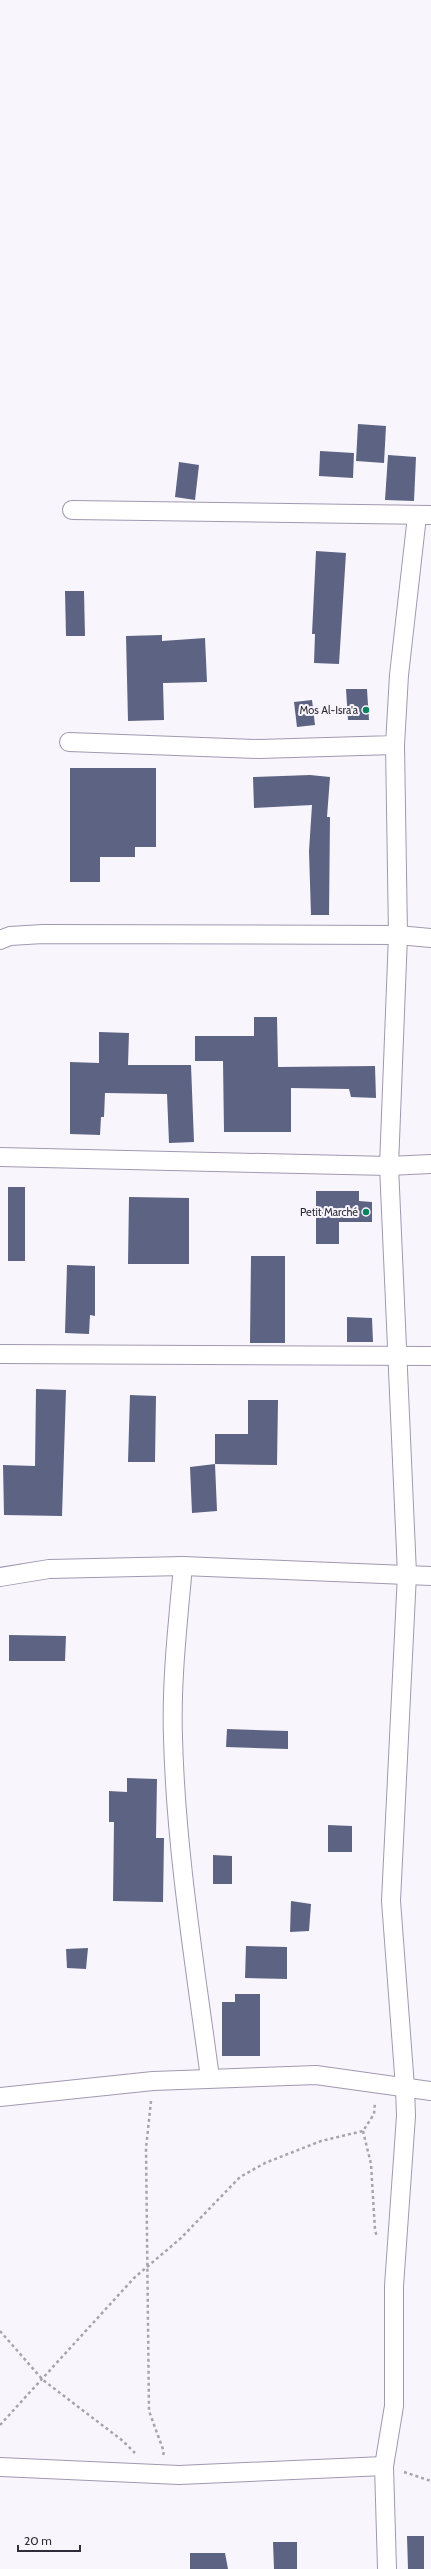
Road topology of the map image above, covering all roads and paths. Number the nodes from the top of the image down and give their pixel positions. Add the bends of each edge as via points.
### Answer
1 (72, 510) dead end
2 (424, 516) edge
3 (69, 742) dead end
4 (395, 745) junction
5 (398, 935) junction
6 (431, 938) edge
7 (0, 940) edge
8 (0, 1157) edge
9 (431, 1164) edge
10 (389, 1166) junction
11 (0, 1354) edge
12 (397, 1355) junction
13 (431, 1356) edge
14 (183, 1566) junction
15 (407, 1574) junction
16 (431, 1576) edge
17 (0, 1577) edge
18 (210, 2078) junction
19 (153, 2081) junction
20 (378, 2084) junction
21 (406, 2086) junction
22 (431, 2091) edge
23 (0, 2097) edge
24 (363, 2131) junction
25 (380, 2244) dead end
26 (148, 2266) junction
27 (0, 2331) edge
28 (43, 2380) junction
29 (0, 2425) edge
30 (384, 2466) junction
31 (0, 2467) edge
32 (157, 2475) junction
33 (431, 2481) edge
34 (387, 2569) edge

1 - 2 street
2 - 4 street via 399,675
3 - 4 street via 259,749
4 - 5 street
5 - 6 street
5 - 7 street via 43,934 10,936
5 - 10 street
8 - 10 street
9 - 10 street
10 - 12 street
11 - 12 street
12 - 13 street
12 - 15 street
14 - 15 street via 349,1574
14 - 17 street via 49,1569
14 - 18 street via 176,1641 172,1736 177,1833
15 - 16 street
15 - 21 street via 391,1901
18 - 19 street
18 - 20 street via 316,2075
19 - 23 street
19 - 26 path via 146,2148
20 - 21 street
20 - 24 path via 374,2114
21 - 22 street
21 - 30 street via 394,2286 394,2406
24 - 25 path via 371,2164 375,2230
24 - 26 path via 321,2141 265,2163 240,2177 181,2238
26 - 28 path via 134,2278
26 - 32 path via 149,2411 164,2452
27 - 28 path
28 - 29 path
28 - 32 path via 123,2441
30 - 32 street
30 - 33 path
30 - 34 street
31 - 32 street

